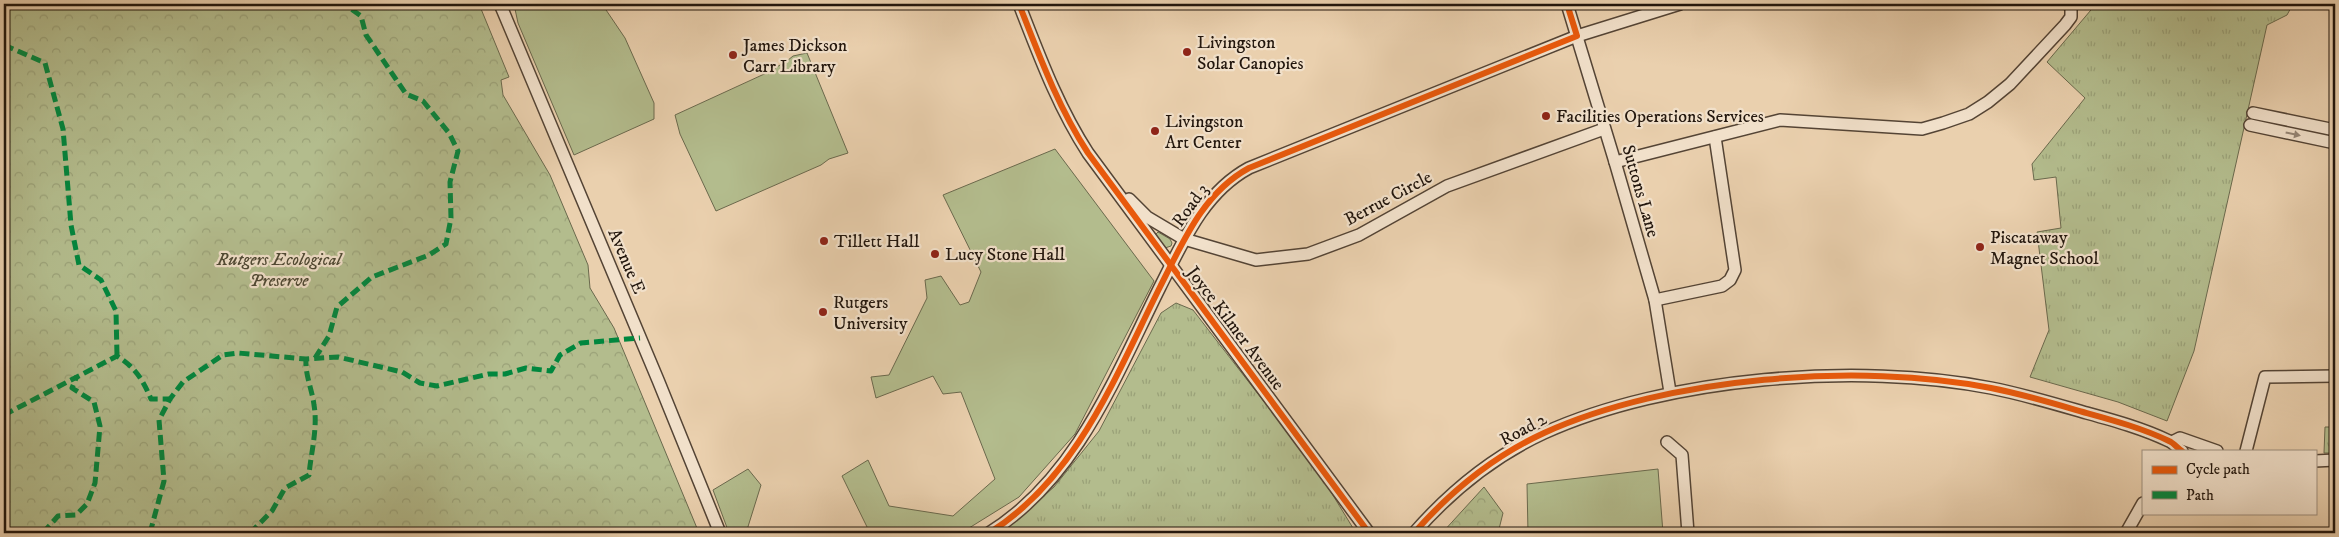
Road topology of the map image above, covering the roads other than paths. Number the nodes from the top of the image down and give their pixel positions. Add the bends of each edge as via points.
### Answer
1 (500, 4) edge
2 (1019, 4) edge
3 (1567, 4) edge
4 (1680, 4) edge
5 (2069, 5) edge
6 (1577, 36) junction
7 (2253, 113) dead end
8 (2250, 125) dead end
9 (1604, 129) junction
10 (2335, 130) edge
11 (1715, 137) junction
12 (2335, 143) edge
13 (1616, 162) junction
14 (1111, 183) junction
15 (1184, 239) junction
16 (1170, 267) junction
17 (1655, 300) junction
18 (2335, 376) edge
19 (1670, 392) junction
20 (1667, 442) dead end
21 (2170, 446) edge
22 (2214, 450) edge
23 (2246, 450) edge
24 (2316, 460) edge
25 (2335, 460) edge
26 (2142, 506) edge
27 (720, 533) edge
28 (989, 533) edge
29 (1369, 533) edge
30 (1414, 533) edge
31 (1688, 533) edge
32 (2126, 533) edge

1 - 27 street, Avenue E
2 - 14 street, Joyce Kilmer Avenue via 1069,120
3 - 6 street, Suttons Lane
4 - 6 street, Road 3
5 - 11 street via 2071,17 2065,25 2010,84 1969,114 1922,129 1780,120
6 - 9 street, Suttons Lane
6 - 15 street, Road 3 via 1248,169 1221,187
7 - 10 street
8 -> 12 street
9 - 13 street, Suttons Lane
9 - 15 street, Berrue Circle via 1447,186 1359,235 1308,254 1256,260
11 - 13 street
11 - 17 street via 1734,270 1730,280 1722,286
13 - 17 street, Suttons Lane
14 - 15 street, Joyce Kilmer Avenue via 1147,217
14 - 16 street, Joyce Kilmer Avenue
15 - 16 street, Road 3
16 - 28 street, Road 3 via 1083,439 1030,500
16 - 29 street, Joyce Kilmer Avenue
17 - 19 street, Suttons Lane
18 - 23 street via 2266,377
19 - 21 street, Road 2 via 1772,380 1855,376 1918,378 1990,387 2027,396 2134,427
19 - 30 street, Road 2 via 1574,420 1511,450 1481,470
20 - 31 street via 1682,455
21 - 22 street via 2180,438
24 - 25 street
26 - 32 street

